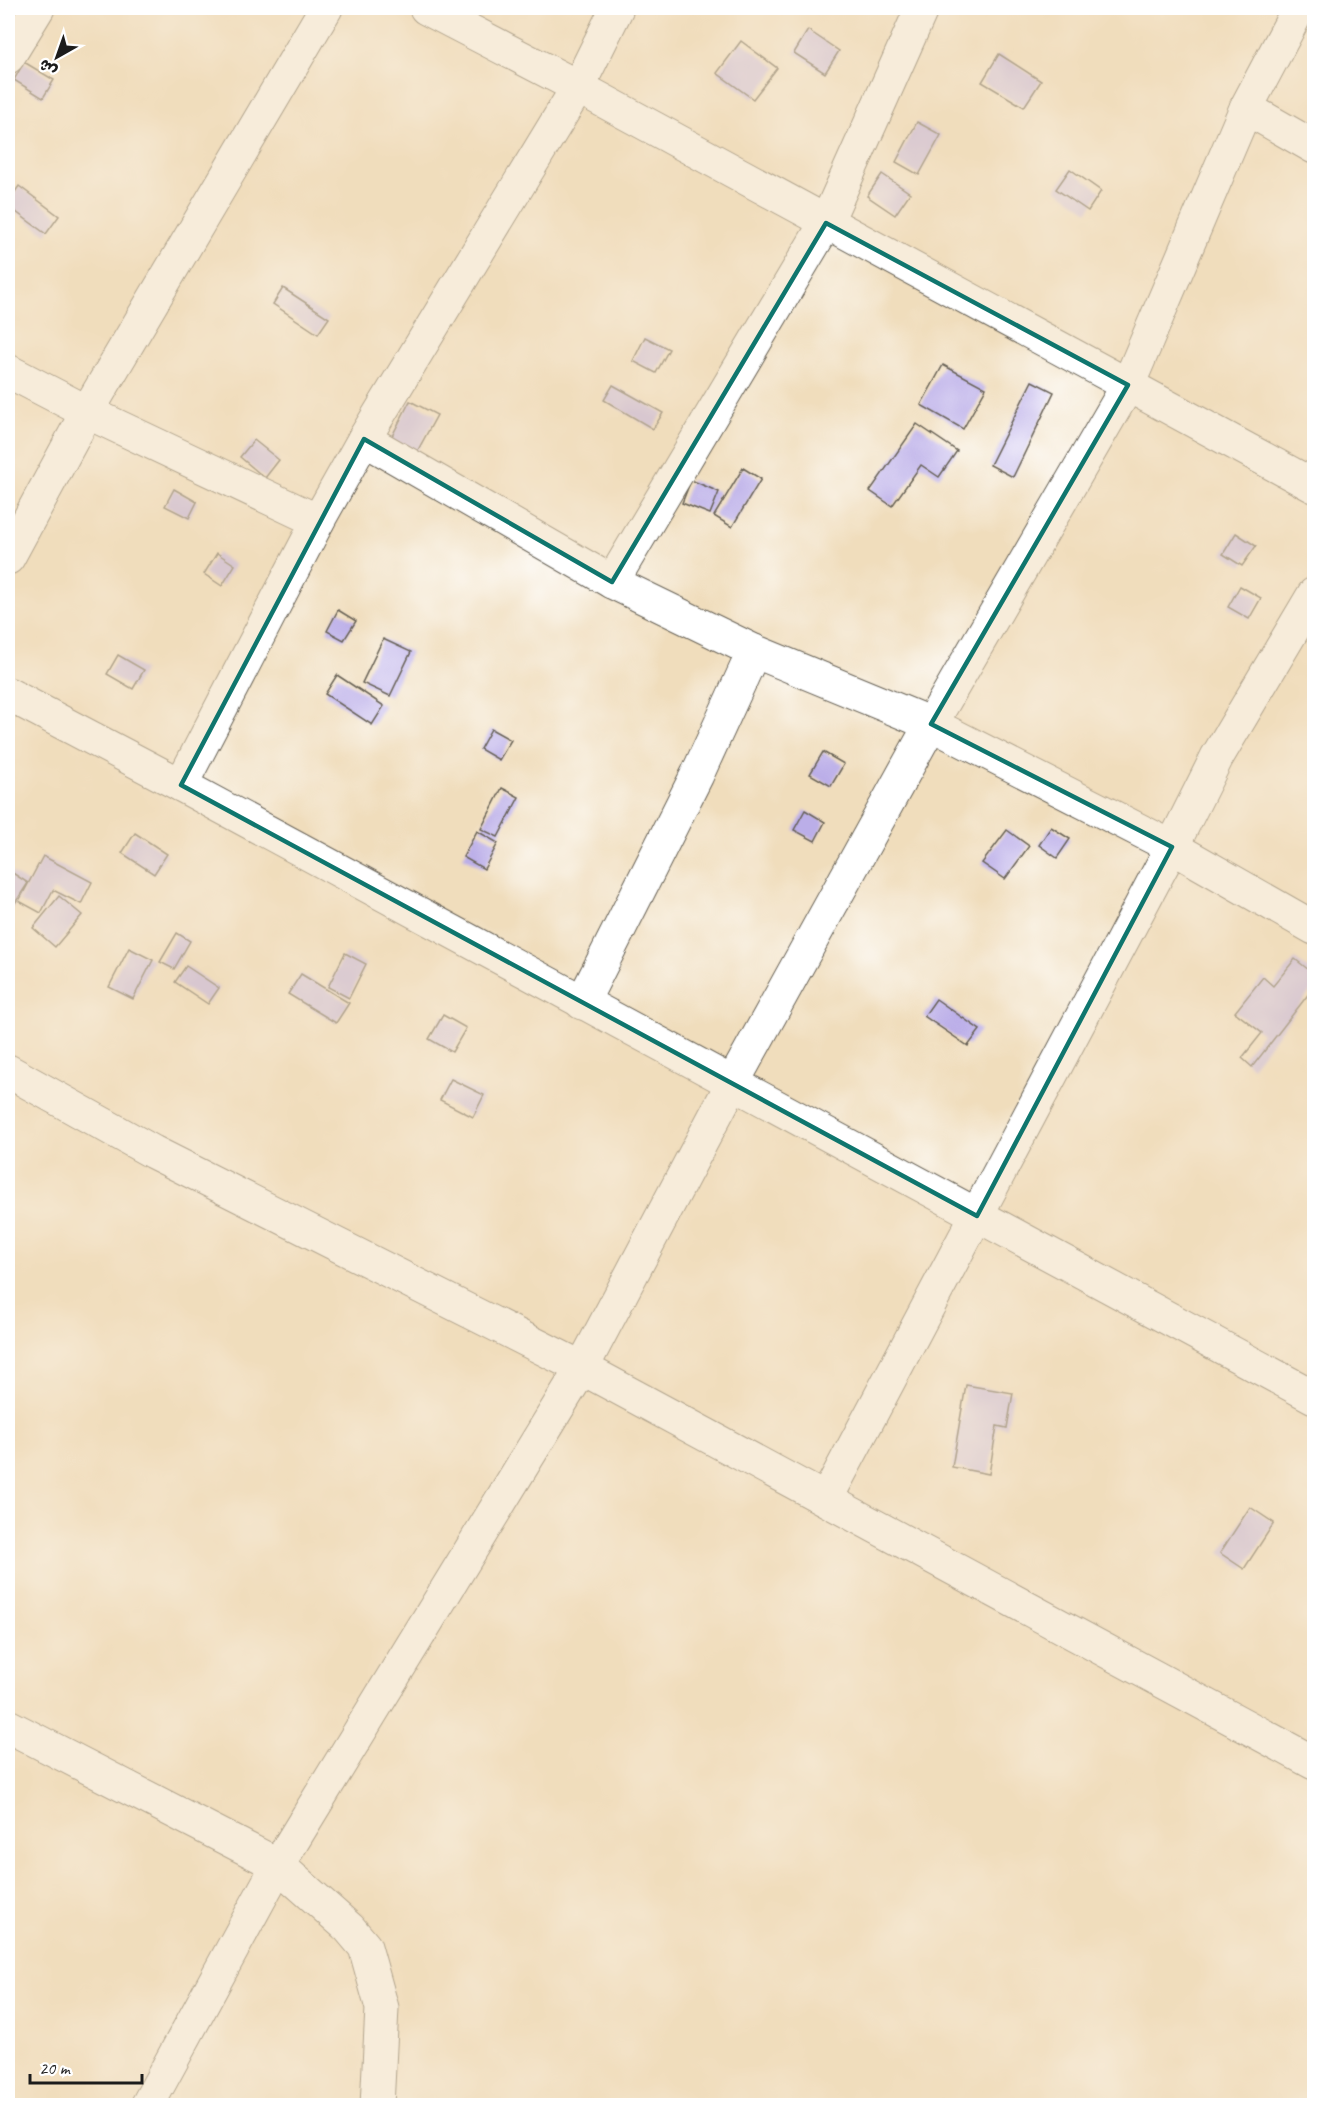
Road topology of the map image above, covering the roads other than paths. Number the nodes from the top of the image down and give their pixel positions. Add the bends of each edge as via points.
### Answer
1 (38, 8) edge
2 (326, 8) edge
3 (426, 8) edge
4 (617, 8) edge
5 (922, 8) edge
6 (1299, 8) edge
7 (8, 57) edge
8 (579, 87) junction
9 (1246, 108) junction
10 (1314, 147) edge
11 (826, 223) junction
12 (8, 371) edge
13 (1128, 385) junction
14 (87, 412) junction
15 (364, 440) junction
16 (1314, 486) edge
17 (318, 521) junction
18 (8, 558) edge
19 (612, 582) junction
20 (1314, 594) edge
21 (754, 651) junction
22 (8, 694) edge
23 (931, 724) junction
24 (181, 785) junction
25 (1172, 847) junction
26 (1314, 928) edge
27 (582, 1003) junction
28 (8, 1071) edge
29 (732, 1084) junction
30 (977, 1216) junction
31 (582, 1368) junction
32 (1314, 1397) edge
33 (826, 1499) junction
34 (8, 1726) edge
35 (1314, 1763) edge
36 (278, 1865) junction
37 (147, 2106) edge
38 (377, 2106) edge

1 - 7 street
2 - 14 street
3 - 8 street
4 - 8 street
5 - 11 street
6 - 9 street
8 - 11 street
8 - 15 street
9 - 10 street
9 - 13 street
11 - 13 street
11 - 19 street
12 - 14 street
13 - 16 street
13 - 23 street
14 - 17 street
14 - 18 street
15 - 17 street
15 - 19 street
17 - 24 street
19 - 21 street
20 - 25 street via 1217,757
21 - 23 street
21 - 27 street
22 - 24 street
23 - 25 street
23 - 29 street
24 - 27 street
25 - 26 street
25 - 30 street
27 - 29 street
28 - 31 street via 153,1152
29 - 30 street
29 - 31 street
30 - 32 street
30 - 33 street
31 - 33 street
31 - 36 street
33 - 35 street
34 - 36 street
36 - 37 street
36 - 38 street via 349,1928 364,1947 382,2008

